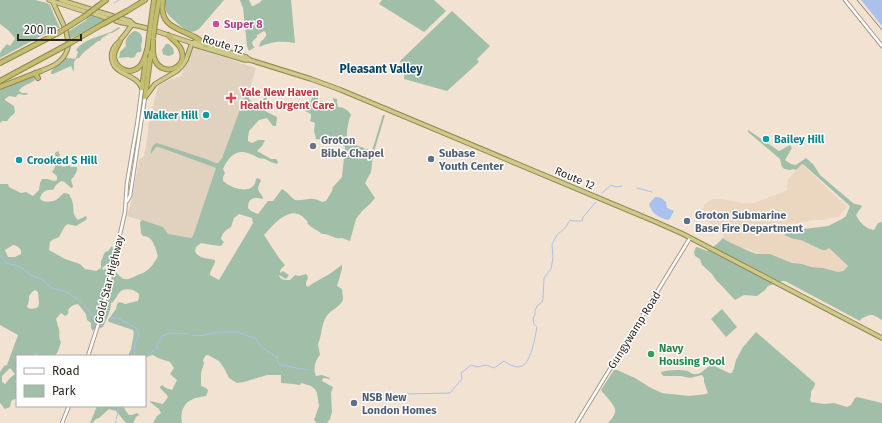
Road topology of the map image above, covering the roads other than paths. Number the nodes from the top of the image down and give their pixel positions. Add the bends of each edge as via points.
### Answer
1 (51, 0) edge
2 (106, 0) edge
3 (145, 0) edge
4 (154, 0) edge
5 (159, 0) edge
6 (163, 0) edge
7 (845, 0) edge
8 (61, 2) edge
9 (95, 10) junction
10 (57, 12) junction
11 (87, 12) junction
12 (113, 16) dead end
13 (109, 18) dead end
14 (120, 18) dead end
15 (116, 21) dead end
16 (153, 22) junction
17 (133, 24) junction
18 (64, 26) dead end
19 (146, 28) dead end
20 (66, 31) dead end
21 (156, 31) dead end
22 (168, 35) junction
23 (151, 39) junction
24 (70, 41) junction
25 (120, 41) junction
26 (192, 43) junction
27 (206, 46) junction
28 (882, 46) edge
29 (68, 47) dead end
30 (147, 50) junction
31 (250, 60) junction
32 (0, 63) edge
33 (42, 71) joint
34 (35, 73) junction
35 (38, 78) dead end
36 (0, 80) edge
37 (0, 87) edge
38 (142, 88) junction
39 (145, 97) junction
40 (126, 201) junction
41 (690, 238) junction
42 (882, 338) edge
43 (88, 355) edge
44 (69, 407) edge
45 (62, 423) edge
46 (577, 423) edge

1 - 8 highway
1 - 10 highway
2 - 9 highway
3 - 24 highway, bridge
4 - 16 highway
5 - 16 highway
6 - 27 highway via 163,13 169,23 197,38
7 - 28 main road
8 - 10 highway
8 - 11 highway
9 - 11 highway, bridge
9 - 12 highway
9 - 13 highway
10 - 18 highway
11 - 32 highway, bridge via 58,33
14 - 17 highway
15 - 17 highway
16 - 23 highway, bridge
17 - 19 highway
17 - 25 highway
20 - 24 highway
21 - 22 highway, Route 12
22 - 23 highway via 180,48 183,57 173,69 164,69 157,64
22 - 26 highway, Route 12
23 - 30 highway
23 - 39 highway
24 - 36 highway, bridge
25 - 30 highway via 114,58 117,65 124,70 131,71 139,67
25 - 38 highway via 112,52 113,62 120,71 136,79
26 - 27 highway, Route 12
26 - 31 highway, Route 12
26 - 39 highway via 182,67 156,83
27 - 31 highway, Route 12
29 - 33 highway via 60,61
30 - 38 highway
31 - 41 highway, Route 12 via 355,96
33 - 34 highway
34 - 35 highway
34 - 37 highway
38 - 40 main road, Gold Star Highway
39 - 40 main road, Gold Star Highway via 130,196
40 - 43 main road, Gold Star Highway via 108,287
41 - 42 highway, Route 12
41 - 46 main road, Gungywamp Road
44 - 45 main road

